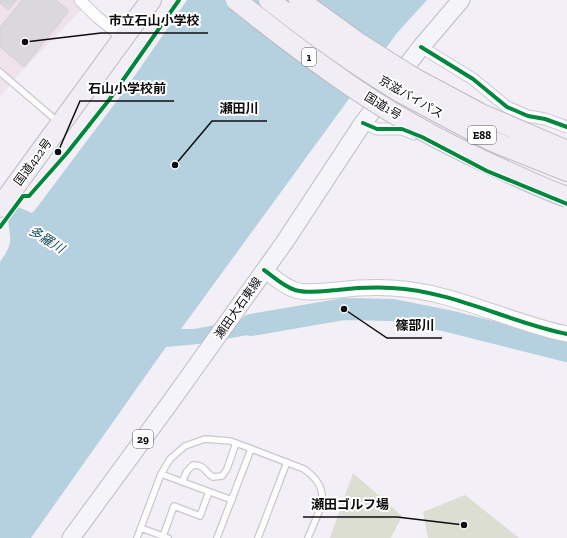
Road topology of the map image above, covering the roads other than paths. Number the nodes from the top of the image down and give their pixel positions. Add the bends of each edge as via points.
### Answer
1 (80, 0) edge
2 (151, 0) edge
3 (236, 0) edge
4 (269, 0) edge
5 (299, 0) edge
6 (461, 0) edge
7 (124, 38) junction
8 (422, 47) junction
9 (0, 72) edge
10 (364, 123) junction
11 (61, 124) junction
12 (567, 127) edge
13 (567, 151) edge
14 (567, 171) edge
15 (567, 176) edge
16 (5, 200) edge
17 (564, 201) edge
18 (264, 270) junction
19 (567, 334) edge
20 (236, 443) junction
21 (251, 449) junction
22 (287, 462) junction
23 (161, 474) junction
24 (182, 482) junction
25 (209, 492) junction
26 (232, 500) junction
27 (141, 528) junction
28 (165, 537) edge
29 (71, 538) edge
30 (137, 538) edge
31 (217, 538) edge
32 (258, 538) edge
33 (308, 538) edge

1 - 7 street
2 - 7 highway, 国道422号
3 - 17 highway, 国道1号 / 1, bridge via 332,73 386,108 446,142
4 - 14 highway, 京滋バイパス / E88, bridge via 363,70 400,92 492,141
5 - 13 highway, 京滋バイパス / E88, bridge via 360,44 435,90 481,114
6 - 8 main road, 瀬田大石東線 / 29
7 - 11 highway, 国道422号
8 - 10 main road, 瀬田大石東線 / 29
8 - 12 street via 473,79 507,107
9 - 11 lane
10 - 17 street via 377,129 402,130 422,137 487,171
10 - 18 main road, 瀬田大石東線 / 29
11 - 16 highway, 国道422号
15 - 17 street
18 - 19 street via 287,287 296,290 369,287 418,291 443,296 507,318
18 - 29 main road, 瀬田大石東線 / 29
20 - 21 lane
20 - 23 lane via 205,439 185,446 170,458
20 - 24 lane via 222,476 213,477 203,467 193,465
21 - 22 lane
21 - 26 lane
22 - 32 lane
22 - 33 lane via 314,476 321,486 323,497
23 - 24 lane
23 - 27 lane
24 - 25 lane
25 - 26 lane
25 - 28 lane via 200,516 174,506
26 - 31 lane
27 - 28 lane
27 - 30 lane

